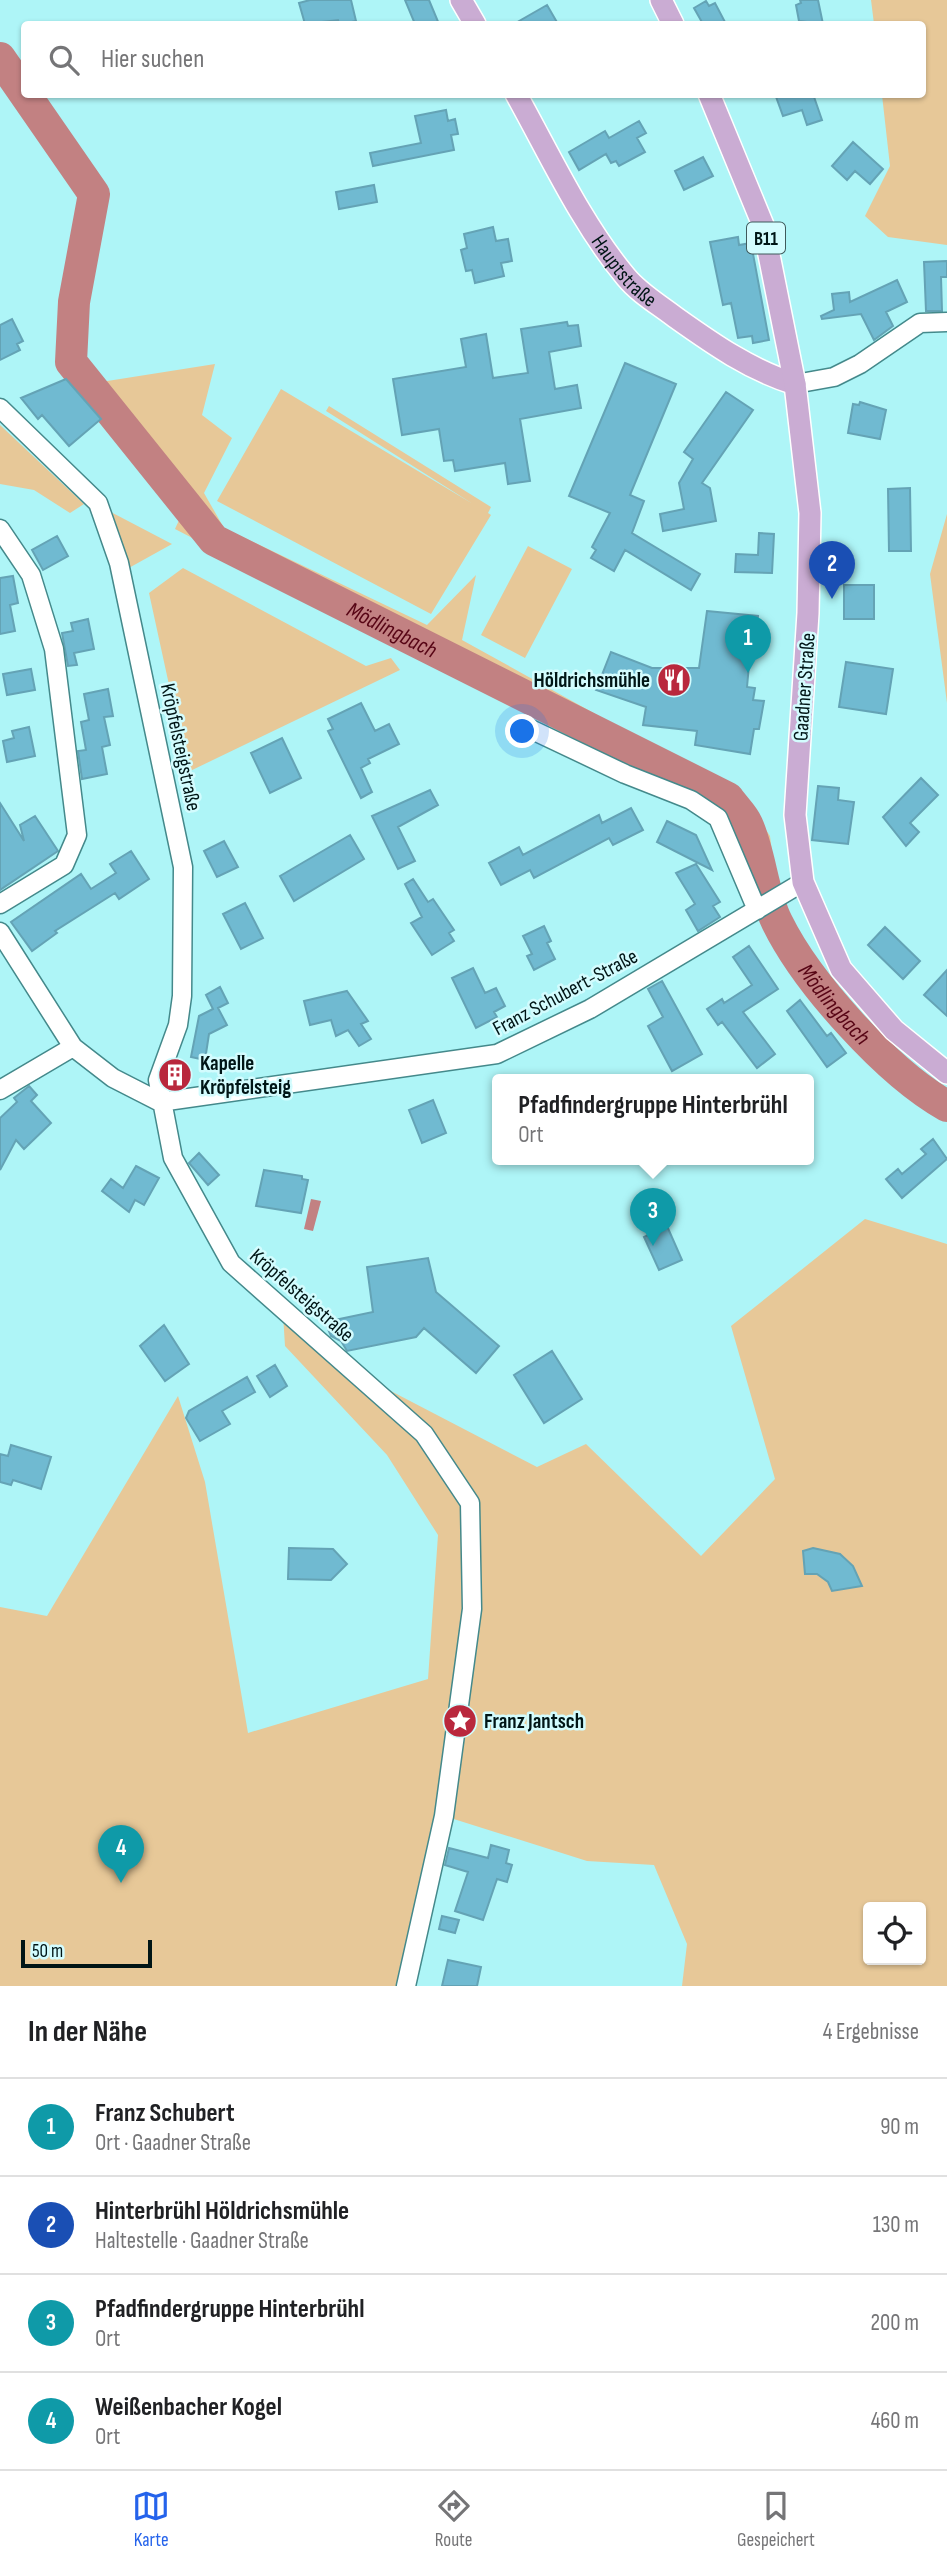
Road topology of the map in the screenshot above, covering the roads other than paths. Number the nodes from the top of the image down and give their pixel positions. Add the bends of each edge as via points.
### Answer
1 (461, 0) edge
2 (660, 0) edge
3 (473, 21) edge
4 (671, 21) edge
5 (518, 98) edge
6 (715, 98) edge
7 (947, 322) edge
8 (795, 384) junction
9 (0, 408) edge
10 (0, 528) edge
11 (524, 726) dead end
12 (803, 882) junction
13 (0, 904) edge
14 (758, 909) junction
15 (0, 932) edge
16 (73, 1047) junction
17 (947, 1073) edge
18 (0, 1090) edge
19 (160, 1102) junction
20 (406, 1986) edge

1 - 3 main road
2 - 4 main road
5 - 8 main road, Hauptstraße via 604,250 627,279 716,346 761,373
6 - 8 main road, Gaadner Straße / B11 via 763,225
7 - 8 street via 920,323 834,377
8 - 12 main road, Gaadner Straße / B11 via 810,513 795,815
9 - 19 street, Kröpfelsteigstraße via 98,503 119,563 183,867 182,996 178,1025 158,1080
10 - 13 street via 31,575 54,649 77,835 64,865
11 - 14 street via 691,800 718,818
12 - 14 street, Franz Schubert-Straße
12 - 17 main road, Gaadner Straße / B11 via 841,969 894,1030
14 - 19 street, Franz Schubert-Straße via 590,1009 497,1054
15 - 16 street
16 - 18 street
16 - 19 street via 113,1078
19 - 20 street, Kröpfelsteigstraße via 173,1158 231,1263 424,1434 470,1503 472,1609 444,1816

